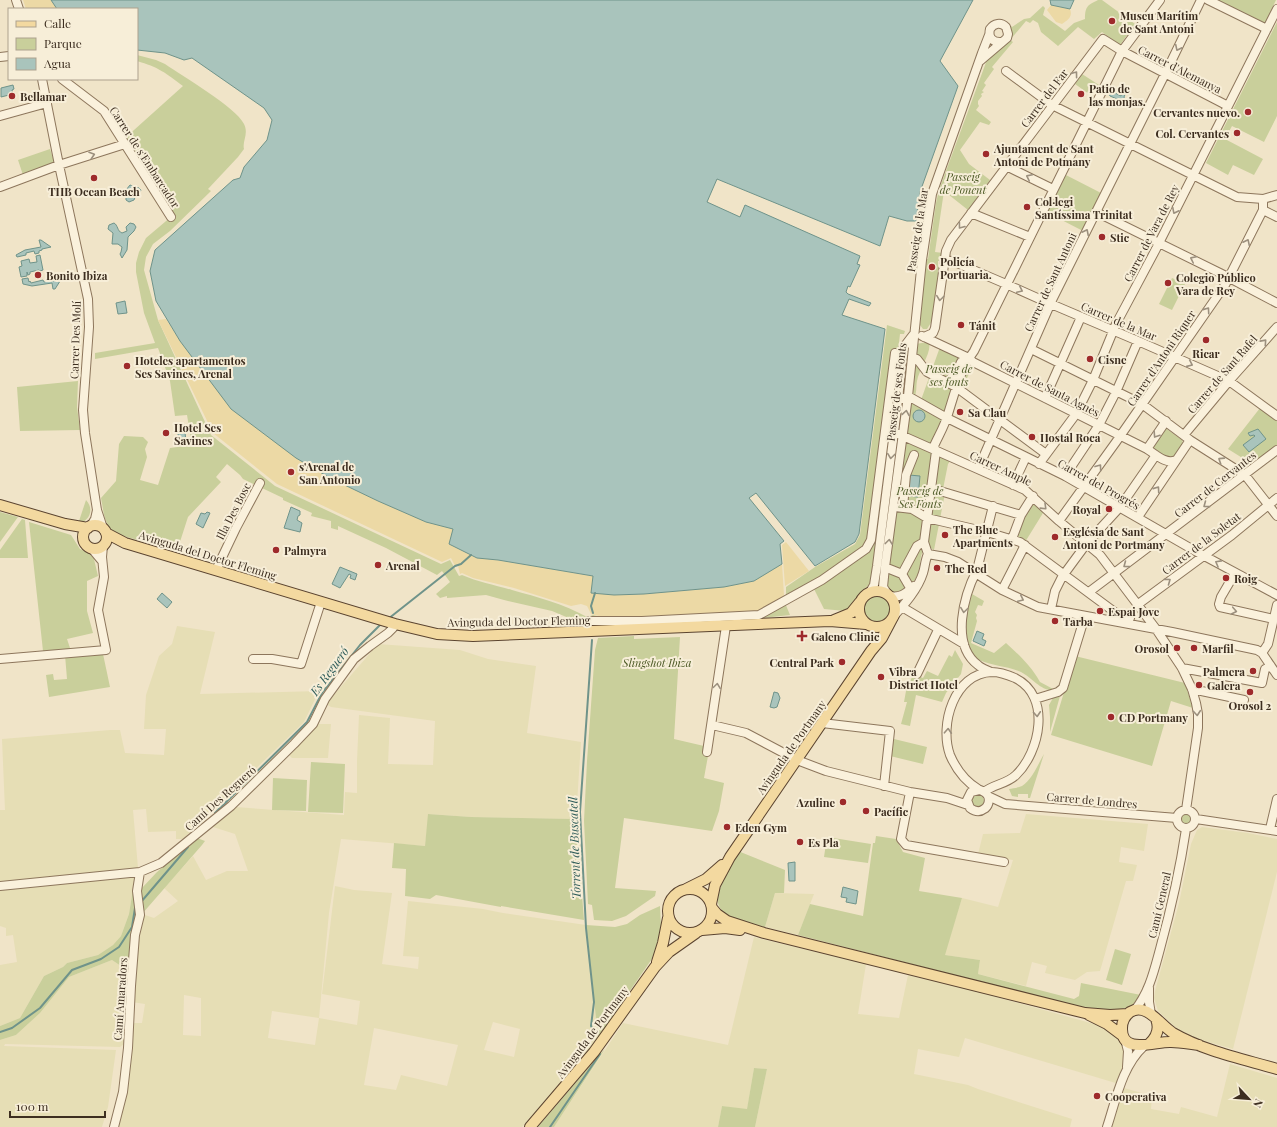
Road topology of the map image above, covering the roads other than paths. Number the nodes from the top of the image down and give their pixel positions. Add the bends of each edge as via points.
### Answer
1 (1160, 0) edge
2 (1201, 0) edge
3 (1208, 0) edge
4 (1277, 9) edge
5 (1267, 29) junction
6 (989, 36) junction
7 (1103, 39) joint
8 (1000, 42) junction
9 (1122, 51) junction
10 (978, 64) junction
11 (1006, 70) dead end
12 (1165, 74) junction
13 (42, 80) edge
14 (63, 80) edge
15 (46, 103) junction
16 (1052, 105) junction
17 (1228, 106) junction
18 (0, 116) edge
19 (1085, 122) junction
20 (125, 144) junction
21 (1129, 144) junction
22 (59, 166) junction
23 (1006, 166) junction
24 (1193, 176) junction
25 (0, 187) edge
26 (1053, 189) junction
27 (1277, 195) edge
28 (1263, 199) junction
29 (1263, 210) junction
30 (1096, 212) junction
31 (971, 213) junction
32 (171, 217) dead end
33 (1277, 217) edge
34 (1030, 237) junction
35 (1159, 243) junction
36 (945, 259) junction
37 (1229, 277) junction
38 (1006, 284) junction
39 (1277, 303) edge
40 (1050, 304) junction
41 (1081, 317) junction
42 (1277, 327) edge
43 (1113, 331) junction
44 (933, 333) junction
45 (914, 334) junction
46 (924, 337) junction
47 (1138, 341) junction
48 (936, 342) junction
49 (1031, 349) junction
50 (894, 353) dead end
51 (966, 356) junction
52 (1175, 357) junction
53 (914, 358) dead end
54 (1061, 364) junction
55 (1092, 380) junction
56 (1229, 381) junction
57 (1016, 383) junction
58 (952, 385) junction
59 (1116, 392) junction
60 (908, 396) junction
61 (1045, 398) junction
62 (898, 400) junction
63 (1142, 404) junction
64 (1076, 414) junction
65 (1277, 416) edge
66 (947, 418) junction
67 (1000, 419) junction
68 (1166, 421) junction
69 (1099, 425) junction
70 (894, 432) junction
71 (902, 435) junction
72 (1120, 436) junction
73 (1187, 437) junction
74 (991, 439) junction
75 (1147, 449) junction
76 (1277, 450) edge
77 (936, 451) junction
78 (1046, 454) junction
79 (914, 455) dead end
80 (1156, 455) junction
81 (1026, 457) junction
82 (1176, 460) junction
83 (1039, 464) junction
84 (978, 469) junction
85 (1244, 475) junction
86 (1065, 476) junction
87 (260, 483) dead end
88 (1013, 485) junction
89 (1084, 487) junction
90 (930, 488) junction
91 (1033, 496) junction
92 (1277, 498) edge
93 (0, 505) edge
94 (1269, 505) junction
95 (993, 506) junction
96 (1120, 507) junction
97 (97, 510) junction
98 (1021, 516) junction
99 (1277, 516) edge
100 (1138, 517) junction
101 (927, 518) junction
102 (1059, 521) junction
103 (87, 530) junction
104 (105, 532) junction
105 (987, 532) junction
106 (1167, 535) junction
107 (1012, 539) junction
108 (924, 542) junction
109 (124, 543) junction
110 (1087, 543) junction
111 (103, 545) junction
112 (1025, 545) junction
113 (92, 549) junction
114 (928, 554) junction
115 (1204, 555) junction
116 (102, 561) junction
117 (887, 568) dead end
118 (216, 570) junction
119 (975, 573) junction
120 (1064, 573) junction
121 (1235, 573) junction
122 (902, 574) junction
123 (1114, 574) junction
124 (919, 582) junction
125 (909, 586) dead end
126 (1002, 590) junction
127 (870, 592) junction
128 (1090, 592) junction
129 (1277, 594) edge
130 (888, 595) junction
131 (321, 602) junction
132 (860, 602) junction
133 (1277, 605) edge
134 (902, 607) junction
135 (1138, 607) junction
136 (1051, 609) junction
137 (1085, 616) junction
138 (893, 618) junction
139 (1147, 619) junction
140 (1274, 619) junction
141 (589, 621) dead end
142 (830, 621) junction
143 (1131, 621) junction
144 (388, 622) junction
145 (868, 625) junction
146 (726, 626) junction
147 (1141, 626) junction
148 (1156, 629) junction
149 (938, 630) junction
150 (964, 644) junction
151 (871, 651) junction
152 (1262, 653) junction
153 (0, 659) edge
154 (253, 659) dead end
155 (1271, 666) junction
156 (1182, 668) junction
157 (991, 672) junction
158 (917, 674) dead end
159 (1277, 675) edge
160 (1192, 689) junction
161 (1035, 699) junction
162 (1244, 700) dead end
163 (822, 723) junction
164 (712, 725) junction
165 (707, 752) dead end
166 (797, 760) junction
167 (884, 786) junction
168 (910, 792) junction
169 (984, 793) junction
170 (969, 795) junction
171 (947, 798) junction
172 (1277, 800) edge
173 (1005, 804) junction
174 (968, 805) junction
175 (987, 806) junction
176 (1186, 810) junction
177 (1177, 818) junction
178 (1196, 819) junction
179 (1186, 829) junction
180 (1274, 830) edge
181 (730, 857) junction
182 (1004, 862) dead end
183 (140, 872) junction
184 (0, 886) edge
185 (686, 889) junction
186 (711, 906) junction
187 (668, 918) junction
188 (699, 932) junction
189 (764, 933) junction
190 (655, 967) junction
191 (1150, 985) junction
192 (1131, 1012) junction
193 (1085, 1013) junction
194 (1154, 1016) junction
195 (1124, 1037) junction
196 (1146, 1045) junction
197 (1199, 1045) junction
198 (1127, 1067) junction
199 (1277, 1069) edge
200 (114, 1127) edge
201 (530, 1127) edge
202 (1107, 1127) edge

1 - 9 street
2 -> 12 street, Carrer de Sant Antoni
3 - 5 street
4 - 5 street, Carrer de Vara de Rey
5 - 17 street, Carrer de Vara de Rey
6 - 8 street via 992,40
6 - 8 street via 992,26 1000,23 1008,30 1008,34 1004,41
6 - 10 street, Passeig de la Mar
7 - 9 street, Carrer d'Alemanya
16 -> 7 street, Carrer del Far
8 - 10 street, Passeig de la Mar
9 - 12 street, Carrer d'Alemanya
9 - 19 street
10 - 45 street, Passeig de la Mar via 932,194
11 - 16 street
12 - 17 street, Carrer d'Alemanya
12 - 21 street, Carrer de Sant Antoni
13 - 15 street, Carrer Des Molí
14 - 20 street, Carrer de s'Embarcador via 104,111
15 - 18 street
15 - 22 street, Carrer Des Molí
16 - 19 street
16 - 23 street, Carrer del Far
17 - 24 street, Carrer de Vara de Rey
19 - 21 street
19 - 26 street
22 -> 20 street
20 - 32 street, Carrer de s'Embarcador
21 - 24 street
21 - 30 street, Carrer de Sant Antoni
22 - 25 street
22 - 97 street, Carrer Des Molí via 88,299 89,327 83,410
26 -> 23 street
23 - 31 street, Carrer del Far
24 - 28 street via 1237,197
24 -> 35 street, Carrer de Vara de Rey
26 - 34 street
27 - 28 street
28 - 29 street, Carrer d'Antoni Riquer
29 - 33 street
37 -> 29 street, Carrer d'Antoni Riquer
30 - 35 street
40 -> 30 street, Carrer de Sant Antoni
31 - 34 street
31 -> 36 street, Carrer del Far via 951,240
34 - 38 street
37 -> 35 street
35 - 43 street, Carrer de Vara de Rey
36 - 38 street, Carrer de la Mar
36 -> 44 street, Carrer del Far via 937,323
37 - 39 street
52 -> 37 street, Carrer d'Antoni Riquer
38 -> 40 street, Carrer de la Mar
38 - 51 street via 974,351
40 - 41 street, Carrer de la Mar
40 - 49 street, Carrer de Sant Antoni
41 - 43 street, Carrer de la Mar
41 - 54 street
56 -> 42 street, Carrer de Sant Rafel
43 - 47 street, Carrer de la Mar
43 - 55 street, Carrer de Vara de Rey
44 - 46 street
44 - 48 street
45 - 46 street, Carrer de Santa Agnès
45 - 60 street, Passeig de ses Fonts
45 - 62 street, Passeig de ses Fonts via 903,348
46 - 48 street, Carrer de Santa Agnès
47 - 52 street, Carrer de la Mar
47 - 59 street
48 - 51 street, Carrer de Santa Agnès
49 - 54 street
49 - 57 street, Carrer de Sant Antoni
50 - 141 street via 872,540 866,550 822,580 759,615
51 - 57 street, Carrer de Santa Agnès
51 - 58 street via 957,372 954,372
52 -> 56 street, Carrer de la Mar
52 - 63 street, Carrer d'Antoni Riquer
53 - 58 street via 927,372
54 - 55 street
54 - 61 street
55 - 59 street
55 - 64 street, Carrer de Vara de Rey
56 - 65 street, Carrer de la Mar
56 - 73 street, Carrer de Sant Rafel
57 - 61 street, Carrer de Santa Agnès
57 - 67 street, Carrer de Sant Antoni
58 - 66 street
58 - 67 street
59 - 63 street
59 - 69 street
60 - 62 street
60 - 66 street, Carrer del Progrés
71 -> 60 street, Passeig de ses Fonts
61 - 64 street, Carrer de Santa Agnès
62 - 70 street, Passeig de ses Fonts
63 - 68 street
63 - 72 street, Carrer d'Antoni Riquer
64 - 69 street, Carrer de Santa Agnès
64 - 78 street, Carrer de Vara de Rey
66 - 74 street, Carrer del Progrés
66 - 77 street via 934,446
67 - 74 street, Carrer de Sant Antoni
67 - 78 street
68 - 73 street
68 -> 75 street
69 - 72 street, Carrer de Santa Agnès
69 - 86 street
70 - 71 street, Carrer Ample
70 -> 127 street, Passeig de ses Fonts via 877,566 874,586
71 - 77 street, Carrer Ample
130 -> 71 street, Passeig de ses Fonts via 883,587
72 - 75 street, Carrer de Santa Agnès
89 -> 72 street, Carrer d'Antoni Riquer
73 - 82 street, Carrer de Sant Rafel
85 -> 73 street
74 - 81 street, Carrer del Progrés
74 - 84 street, Carrer de Sant Antoni
75 - 80 street, Carrer de Santa Agnès
76 - 85 street, Carrer de Cervantes
77 - 84 street, Carrer Ample
77 - 90 street
78 - 83 street, Carrer de Vara de Rey
79 - 101 street via 906,475 899,507 912,509
80 - 82 street, Carrer de Santa Agnès via 1169,462
80 - 96 street
81 - 83 street, Carrer del Progrés
81 - 88 street
100 -> 82 street, Carrer de Sant Rafel
83 - 86 street, Carrer del Progrés
84 - 88 street, Carrer Ample
85 - 94 street
85 -> 106 street, Carrer de Cervantes
86 - 89 street, Carrer del Progrés
87 - 118 street, Illa Des Bosc
88 - 91 street, Carrer Ample
89 - 96 street, Carrer del Progrés
89 - 102 street, Carrer d'Antoni Riquer
90 - 95 street
90 - 101 street
91 - 98 street
91 -> 102 street, Carrer Ample
92 - 94 street, Carrer de la Soletat
93 - 103 main road, Avinguda del Doctor Fleming
94 - 99 street
94 - 115 street, Carrer de la Soletat
95 - 98 street
95 - 105 street
96 - 100 street, Carrer del Progrés
96 - 110 street
97 - 103 street via 95,519
97 - 104 street, Carrer Des Molí
98 - 107 street
100 - 106 street, Carrer del Progrés
101 - 105 street
101 - 108 street
102 - 110 street, Carrer Ample
103 - 104 main road, Avinguda del Doctor Fleming via 98,526
103 - 113 main road, Avinguda del Doctor Fleming via 84,543
104 - 109 main road, Avinguda del Doctor Fleming
104 - 111 main road via 106,540
105 - 107 street
105 - 119 street
106 - 115 street, Carrer del Progrés
106 -> 123 street, Carrer de Cervantes
107 - 112 street
108 - 114 street
108 - 122 street via 917,546
109 - 111 main road, Avinguda del Doctor Fleming
109 - 118 main road, Avinguda del Doctor Fleming
110 - 120 street
110 - 123 street, Carrer Ample
111 - 113 main road, Avinguda del Doctor Fleming via 98,549
111 - 116 street
112 - 120 street
112 - 126 street
113 - 116 street
114 - 119 street via 951,558
114 - 124 street
121 -> 115 street, Carrer del Progrés
135 -> 115 street, Carrer de la Soletat
116 - 153 street via 104,577 98,610 106,650
117 - 122 street
118 - 131 main road, Avinguda del Doctor Fleming
119 - 126 street
119 -> 150 street via 963,611
120 - 128 street
120 - 136 street via 1055,591
121 - 129 street, Carrer del Progrés
121 -> 140 street via 1221,597 1220,607
122 - 125 street
123 - 128 street, Carrer de Cervantes
123 - 135 street, Carrer Ample
124 - 130 street via 903,595
124 - 134 street
126 -> 136 street via 1038,607
127 - 130 main road via 880,591
127 - 132 main road
128 - 143 street via 1120,616
130 - 138 main road via 895,606
131 - 144 main road, Avinguda del Doctor Fleming
131 - 154 street via 301,664
132 - 142 main road, Avinguda del Doctor Fleming via 851,613
132 - 145 main road via 859,614
133 - 140 street
134 - 138 street
134 - 149 street
135 - 139 street, Carrer Ample
135 - 143 street, Carrer de la Soletat via 1133,611
136 - 137 street
137 - 143 street
137 - 161 street via 1064,688
138 - 145 main road via 882,627
138 - 151 main road, Avinguda de Portmany
139 - 147 street
139 - 148 street, Carrer Ample
140 - 152 street via 1268,644
142 - 145 main road, Avinguda del Doctor Fleming
142 - 146 main road, Avinguda del Doctor Fleming
143 - 147 street
144 - 146 main road, Avinguda del Doctor Fleming via 436,634 473,636
144 - 183 street, Camí Des Regueró via 393,628 354,659 325,699 313,724 272,766 230,806 162,863
145 - 151 main road via 875,639
164 -> 146 street
147 - 148 street
148 - 152 street via 1250,648
148 - 156 street
149 - 150 street
149 - 158 street
150 - 157 street via 971,658
151 - 163 main road, Avinguda de Portmany
152 - 155 street
155 - 156 street via 1265,669 1262,683
155 - 159 street
156 - 160 street
157 - 161 street via 1020,681 1032,692
169 -> 157 street via 956,769 949,753 947,738 948,721 959,690 977,675
160 - 162 street
160 -> 176 street via 1198,714 1198,728
161 -> 169 street via 1038,728 1029,758 1016,776 1003,784 989,788
163 - 166 main road, Avinguda de Portmany
163 - 167 street via 890,731
164 - 165 street
164 - 166 street via 746,733
166 - 167 street via 826,771
166 - 181 main road, Avinguda de Portmany
167 - 168 street
168 - 171 street
168 - 182 street via 901,839 906,845
169 - 170 street via 971,792
169 - 173 street, Carrer de Londres
169 - 175 street via 989,801
170 - 171 street
170 - 174 street
171 - 174 street
172 - 180 street
173 - 175 street, Carrer de Londres
173 - 177 street, Carrer de Londres
174 - 175 street via 977,811
176 - 177 street via 1180,812
176 - 178 street via 1193,812
177 - 179 street via 1179,825
178 - 179 street via 1193,826
178 - 180 street
179 - 191 street, Camí General via 1171,911
181 - 185 main road, Avinguda de Portmany via 715,872
181 - 186 main road, Avinguda de Portmany via 715,885
183 - 184 street, Camí Des Regueró
183 - 200 street, Camí Amaradors via 137,896 140,910 135,935 128,1048 123,1092
185 - 186 main road via 701,892
185 - 187 main road via 671,899 667,910
186 - 188 main road via 710,921
186 - 189 main road via 727,921
187 - 188 main road via 672,926 679,931 687,934
187 - 190 main road, Avinguda de Portmany
188 - 189 main road via 725,928
188 - 190 main road, Avinguda de Portmany via 669,952
189 - 193 main road
190 - 201 main road, Avinguda de Portmany via 594,1052
191 - 192 street, Camí General via 1142,1000
191 - 194 street, Camí General via 1149,1002
192 - 193 main road via 1110,1015
192 - 194 main road via 1146,1010
192 - 195 main road via 1125,1017 1122,1026
193 - 195 main road via 1108,1024
194 - 196 main road via 1157,1033
194 - 197 main road via 1174,1033
195 - 196 main road via 1134,1045
195 - 198 street via 1128,1051
196 - 197 main road via 1171,1042
196 - 198 street
197 - 199 main road
198 - 202 street

